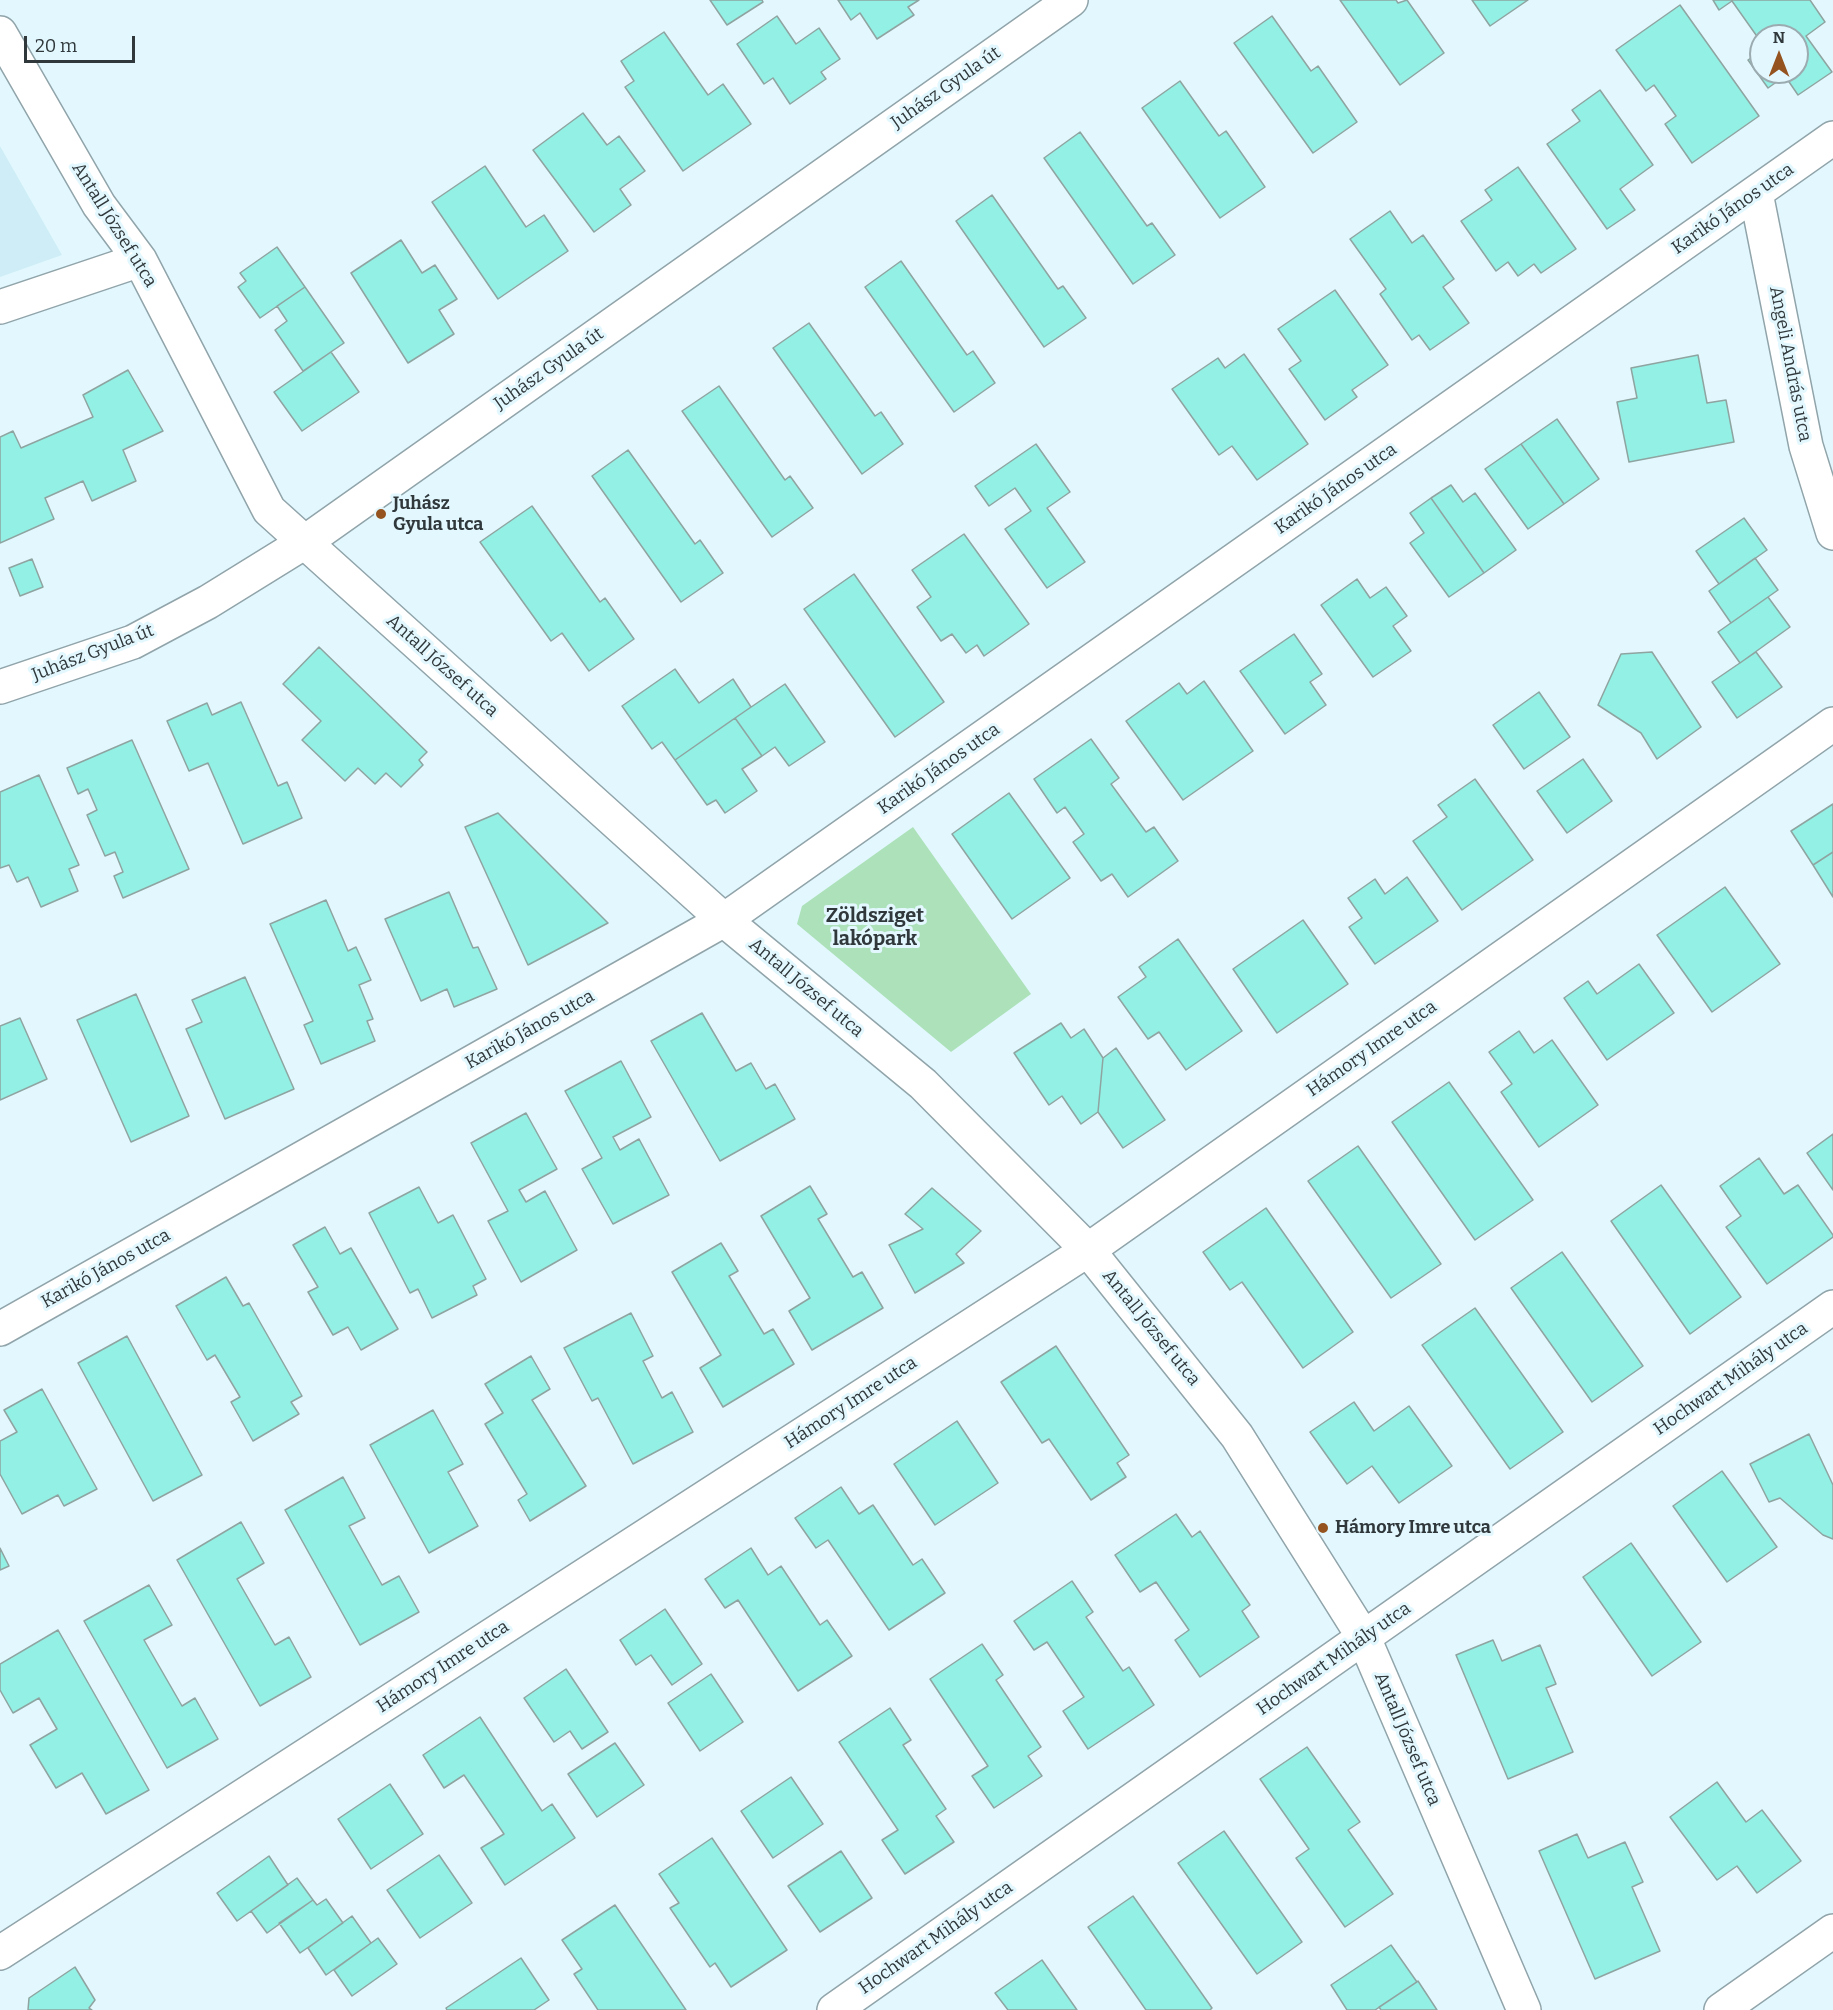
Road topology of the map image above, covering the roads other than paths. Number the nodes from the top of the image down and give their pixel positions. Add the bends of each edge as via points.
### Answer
1 (1071, 0) edge
2 (0, 33) edge
3 (1833, 138) edge
4 (1756, 193) junction
5 (140, 260) junction
6 (0, 308) edge
7 (1833, 533) edge
8 (305, 542) junction
9 (0, 687) edge
10 (1833, 724) edge
11 (724, 920) junction
12 (1088, 1250) junction
13 (1833, 1306) edge
14 (0, 1329) edge
15 (1364, 1638) junction
16 (1833, 1931) edge
17 (0, 1953) edge
18 (834, 2010) edge
19 (1524, 2010) edge
20 (1721, 2010) edge

1 - 8 street, Juhász Gyula út
2 - 5 street, Antall József utca via 99,205
3 - 4 street, Karikó János utca
4 - 7 street, Angeli András utca via 1806,446
4 - 11 street, Karikó János utca
5 - 6 street
5 - 8 street, Antall József utca via 269,510
8 - 9 street, Juhász Gyula út via 208,602 133,642
8 - 11 street, Antall József utca
10 - 12 street, Hámory Imre utca
11 - 12 street, Antall József utca via 923,1084
11 - 14 street, Karikó János utca
12 - 15 street, Antall József utca via 1237,1436
12 - 17 street, Hámory Imre utca
13 - 15 street, Hochwart Mihály utca
15 - 18 street, Hochwart Mihály utca
15 - 19 street, Antall József utca
16 - 20 street

